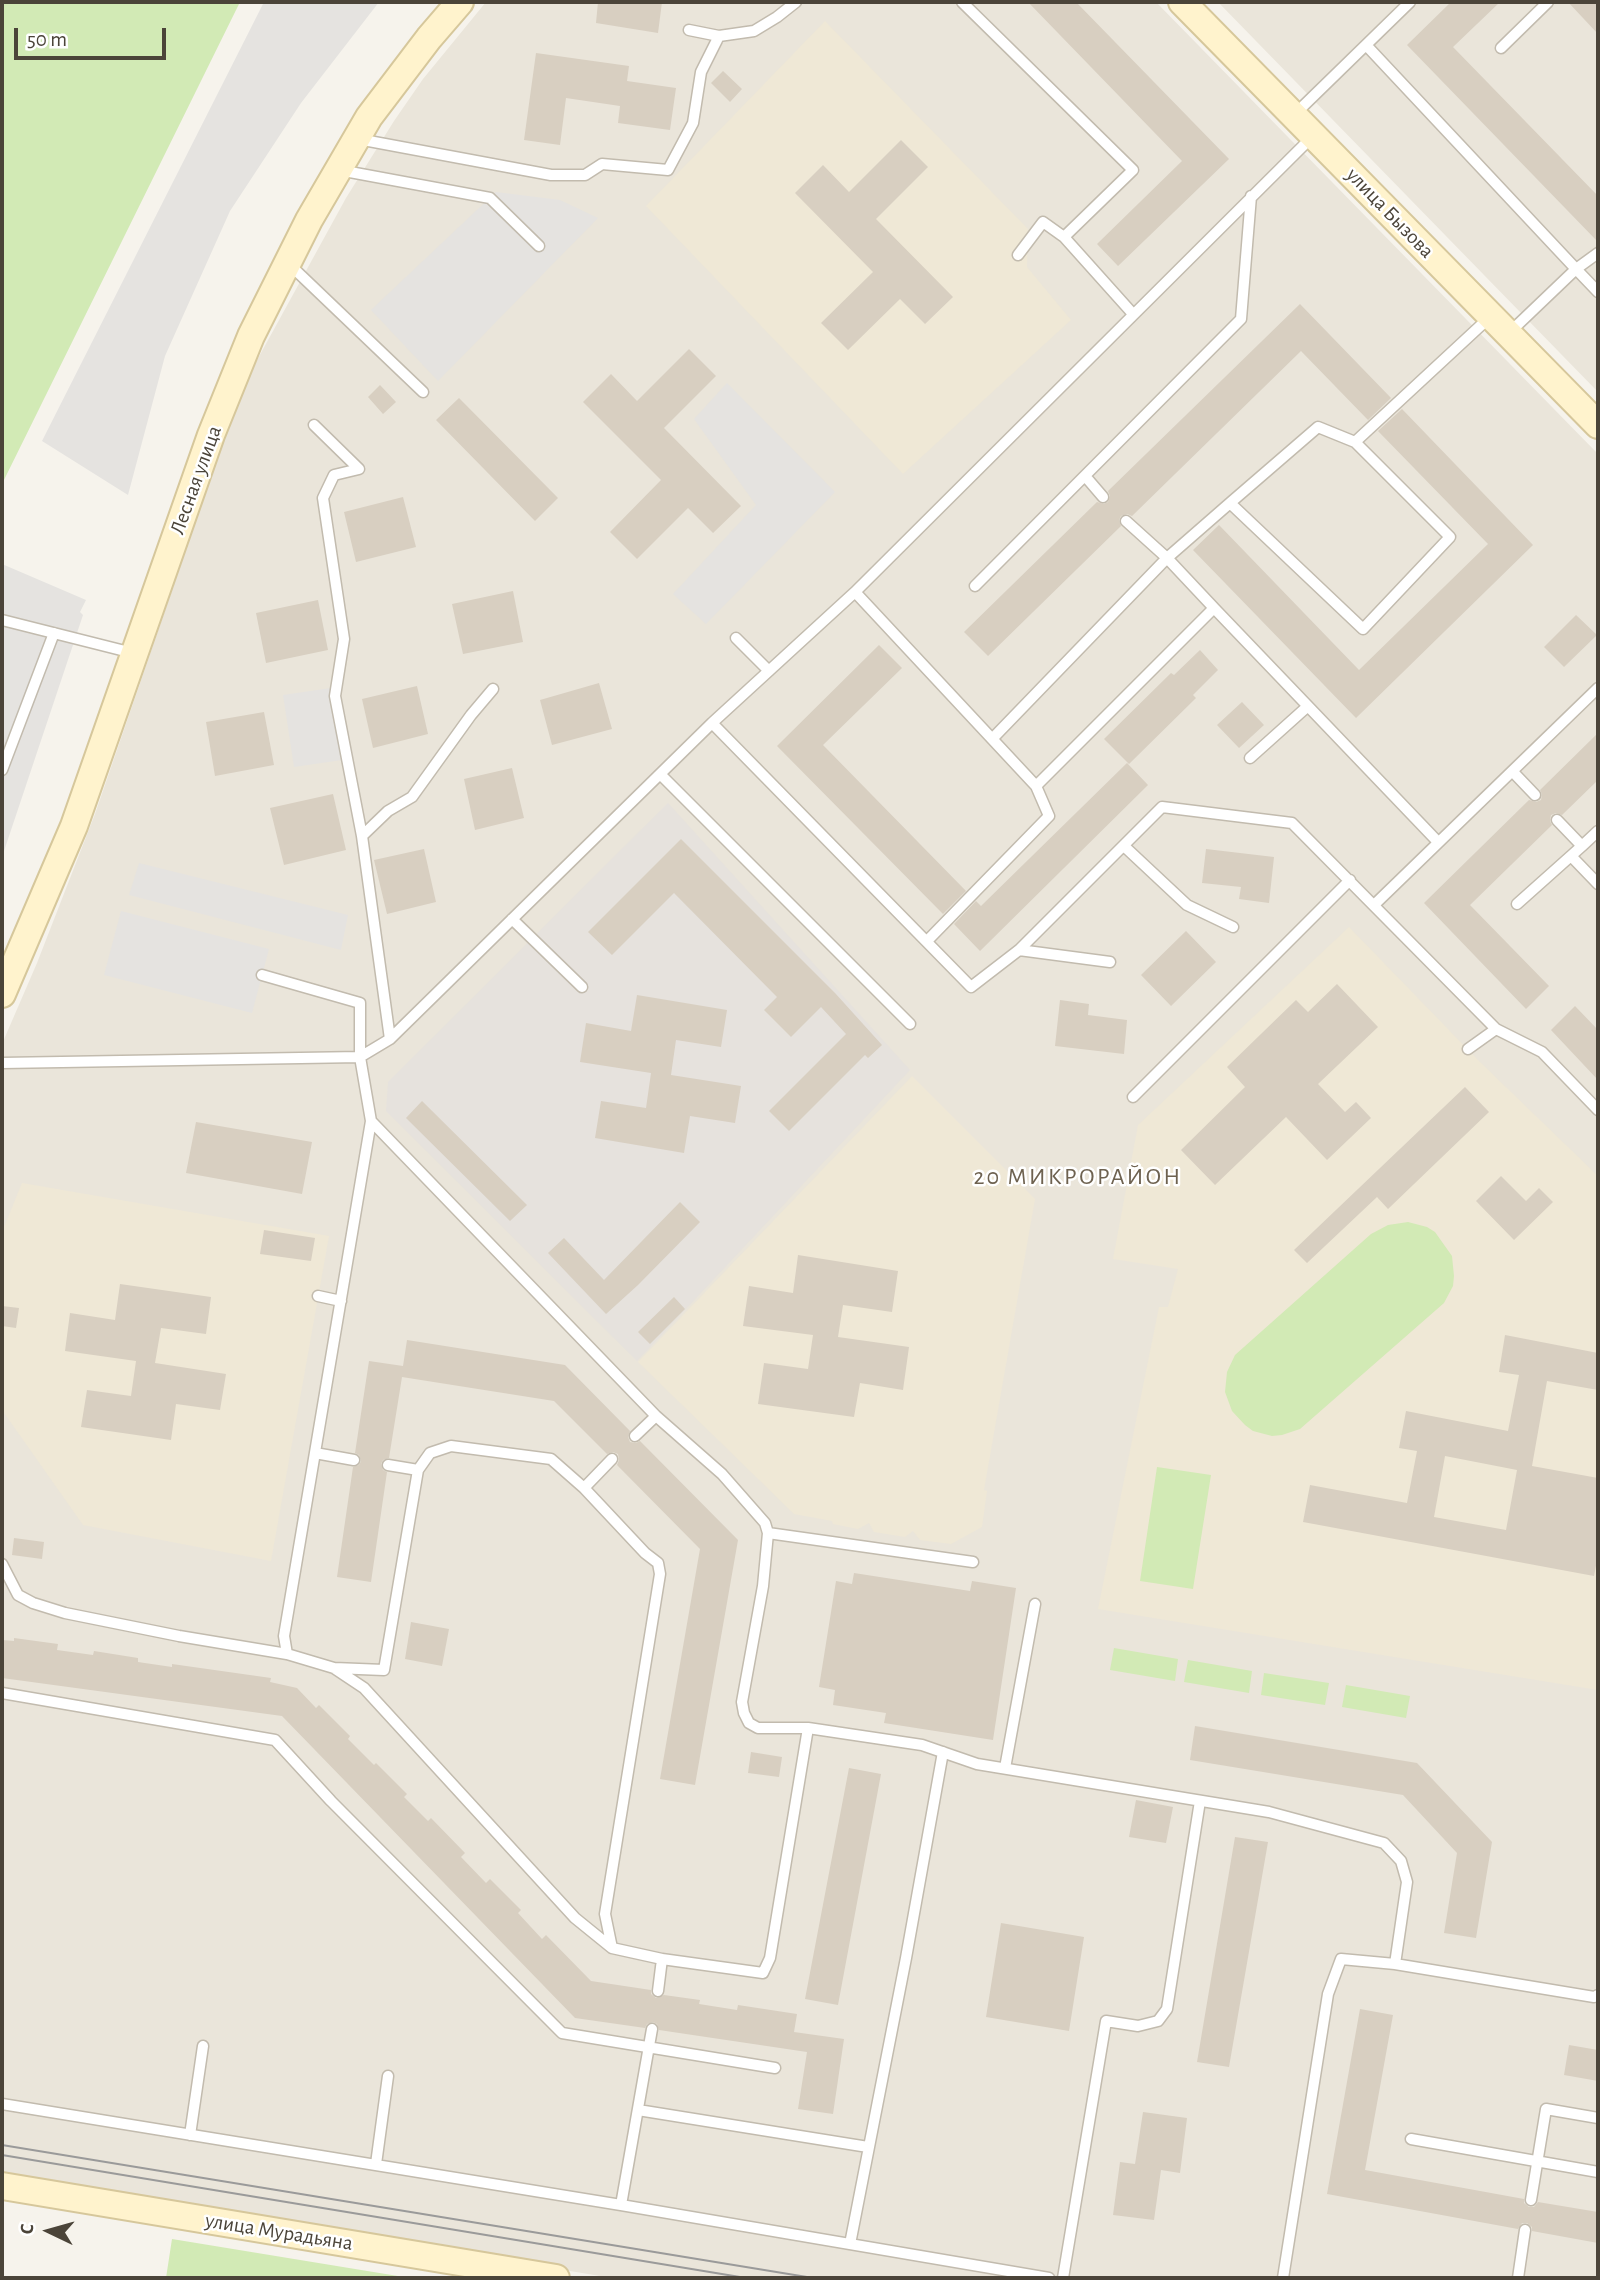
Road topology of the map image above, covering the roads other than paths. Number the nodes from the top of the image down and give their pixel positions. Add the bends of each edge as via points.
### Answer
1 (460, 2) edge
2 (796, 2) edge
3 (962, 2) edge
4 (1410, 2) edge
5 (1548, 2) edge
6 (1193, 8) edge
7 (689, 30) dead end
8 (719, 36) junction
9 (1366, 45) junction
10 (1500, 48) dead end
11 (1294, 115) junction
12 (1314, 135) junction
13 (358, 139) junction
14 (339, 170) junction
15 (1251, 196) junction
16 (1064, 237) junction
17 (539, 246) dead end
18 (1598, 253) edge
19 (1018, 255) dead end
20 (288, 263) junction
21 (1576, 269) junction
22 (1598, 292) edge
23 (1133, 314) junction
24 (1499, 325) junction
25 (422, 392) dead end
26 (314, 425) dead end
27 (1598, 425) edge
28 (1355, 442) junction
29 (1085, 476) junction
30 (1103, 497) dead end
31 (1230, 503) junction
32 (1126, 521) dead end
33 (1167, 558) junction
34 (975, 586) dead end
35 (855, 592) junction
36 (1214, 608) junction
37 (2, 620) edge
38 (54, 633) junction
39 (736, 638) dead end
40 (135, 653) junction
41 (769, 671) junction
42 (1598, 688) edge
43 (494, 689) dead end
44 (1308, 706) junction
45 (712, 723) junction
46 (993, 738) junction
47 (1250, 758) dead end
48 (2, 771) edge
49 (1513, 772) junction
50 (660, 774) junction
51 (1036, 786) junction
52 (1535, 795) dead end
53 (1558, 820) dead end
54 (1598, 831) edge
55 (362, 836) junction
56 (1438, 842) junction
57 (1582, 846) junction
58 (1125, 847) junction
59 (1571, 856) junction
60 (1350, 880) junction
61 (1598, 884) edge
62 (1517, 904) dead end
63 (1374, 905) junction
64 (512, 919) junction
65 (1233, 927) dead end
66 (927, 941) junction
67 (1019, 950) junction
68 (1110, 962) dead end
69 (262, 975) dead end
70 (582, 987) dead end
71 (2, 994) edge
72 (910, 1024) dead end
73 (1496, 1030) junction
74 (390, 1039) junction
75 (1468, 1049) dead end
76 (360, 1057) junction
77 (2, 1063) edge
78 (1133, 1097) dead end
79 (1598, 1111) edge
80 (371, 1121) junction
81 (318, 1296) dead end
82 (341, 1301) junction
83 (656, 1416) junction
84 (635, 1436) dead end
85 (315, 1453) junction
86 (612, 1459) dead end
87 (354, 1460) dead end
88 (388, 1465) dead end
89 (418, 1470) junction
90 (584, 1488) junction
91 (768, 1533) junction
92 (973, 1562) dead end
93 (2, 1564) edge
94 (1035, 1604) dead end
95 (287, 1654) junction
96 (334, 1668) junction
97 (2, 1693) edge
98 (808, 1728) junction
99 (943, 1752) junction
100 (1005, 1769) junction
101 (1200, 1801) junction
102 (612, 1948) junction
103 (663, 1959) junction
104 (1395, 1964) junction
105 (658, 1991) dead end
106 (1598, 1995) edge
107 (652, 2029) dead end
108 (203, 2046) dead end
109 (649, 2049) junction
110 (775, 2068) dead end
111 (388, 2076) dead end
112 (2, 2104) edge
113 (638, 2109) junction
114 (1598, 2118) edge
115 (190, 2135) junction
116 (1411, 2139) dead end
117 (868, 2147) junction
118 (1537, 2161) junction
119 (376, 2165) junction
120 (1598, 2172) edge
121 (2, 2186) edge
122 (1531, 2200) dead end
123 (621, 2205) junction
124 (1525, 2230) dead end
125 (850, 2244) junction
126 (556, 2278) edge
127 (1049, 2278) edge
128 (1063, 2278) edge
129 (1283, 2278) edge
130 (1518, 2278) edge

1 - 13 main road, Лесная улица via 369,117
2 - 8 lane via 754,31
3 - 16 lane via 1133,170
4 - 9 lane
5 - 10 lane
6 - 11 main road, улица Бызова
7 - 8 lane
8 - 13 lane via 701,72 693,123 667,170 602,164 584,175 551,175
9 - 11 lane
9 - 21 lane
11 - 12 main road, улица Бызова
12 - 15 lane
12 - 24 main road, улица Бызова
13 - 14 main road, Лесная улица
14 - 17 lane via 490,198
14 - 20 main road, Лесная улица
15 - 23 lane
15 - 29 lane via 1241,319
16 - 19 lane via 1043,222
16 - 23 lane
18 - 21 lane
20 - 25 lane
20 - 40 main road, Лесная улица via 251,336 211,435
21 - 22 lane
21 - 24 lane
23 - 35 lane
24 - 27 main road, улица Бызова
24 - 28 lane
26 - 55 lane via 359,469 334,475 323,498 344,639 335,696
28 - 31 lane via 1318,427
28 - 31 lane via 1450,537 1363,629
29 - 30 lane
29 - 34 lane
31 - 33 lane
32 - 33 lane
33 - 36 lane
33 - 46 lane
35 - 41 lane
35 - 46 lane
36 - 44 lane
36 - 51 lane
37 - 38 lane
38 - 40 lane
38 - 48 lane
39 - 41 lane
40 - 71 main road, Лесная улица via 74,826
41 - 45 lane
42 - 49 lane
43 - 55 lane via 412,797 388,811
44 - 47 lane
44 - 56 lane
45 - 50 lane
45 - 66 lane
46 - 51 lane
49 - 52 lane
49 - 56 lane
50 - 64 lane
50 - 72 lane
51 - 66 lane via 1049,816
53 - 57 lane
54 - 57 lane
55 - 74 lane
56 - 63 lane
57 - 59 lane
58 - 60 lane via 1162,807 1292,823
58 - 65 lane via 1187,905
58 - 67 lane
59 - 61 lane
59 - 62 lane
60 - 63 lane
60 - 78 lane
63 - 73 lane
64 - 70 lane
64 - 74 lane
66 - 67 lane via 971,987
67 - 68 lane
69 - 76 lane via 360,1003
73 - 75 lane
73 - 79 lane via 1542,1052
74 - 76 lane
76 - 77 lane
76 - 80 lane
80 - 82 lane
80 - 83 lane
81 - 82 lane
82 - 85 lane
83 - 84 lane
83 - 91 lane via 722,1474 765,1523
85 - 87 lane
85 - 95 lane via 284,1636
86 - 90 lane
88 - 89 lane
89 - 90 lane via 430,1453 451,1446 551,1459
89 - 96 lane via 384,1671
90 - 102 lane via 657,1563 660,1574 605,1914
91 - 92 lane
91 - 98 lane via 744,1713 758,1728
93 - 95 lane via 18,1595 65,1614
94 - 100 lane
95 - 96 lane
96 - 102 lane via 364,1688 575,1918
97 - 109 lane via 275,1740 562,2033
98 - 99 lane
98 - 103 lane via 770,1958 763,1973
99 - 100 lane
99 - 117 lane
100 - 101 lane
101 - 104 lane via 1269,1812 1384,1843 1401,1861 1407,1882
101 - 128 lane via 1167,2009 1158,2021 1138,2026 1106,2021
102 - 103 lane
103 - 105 lane
104 - 106 lane
104 - 129 lane via 1341,1959 1328,1994
107 - 109 lane
108 - 115 lane
109 - 110 lane
109 - 113 lane
111 - 119 lane
112 - 115 lane
113 - 117 lane
113 - 123 lane
114 - 118 lane via 1546,2109
115 - 119 lane
116 - 118 lane
117 - 125 lane
118 - 120 lane
118 - 122 lane
119 - 123 lane
121 - 126 main road, улица Мурадьяна
123 - 125 lane
124 - 130 lane
125 - 127 lane

